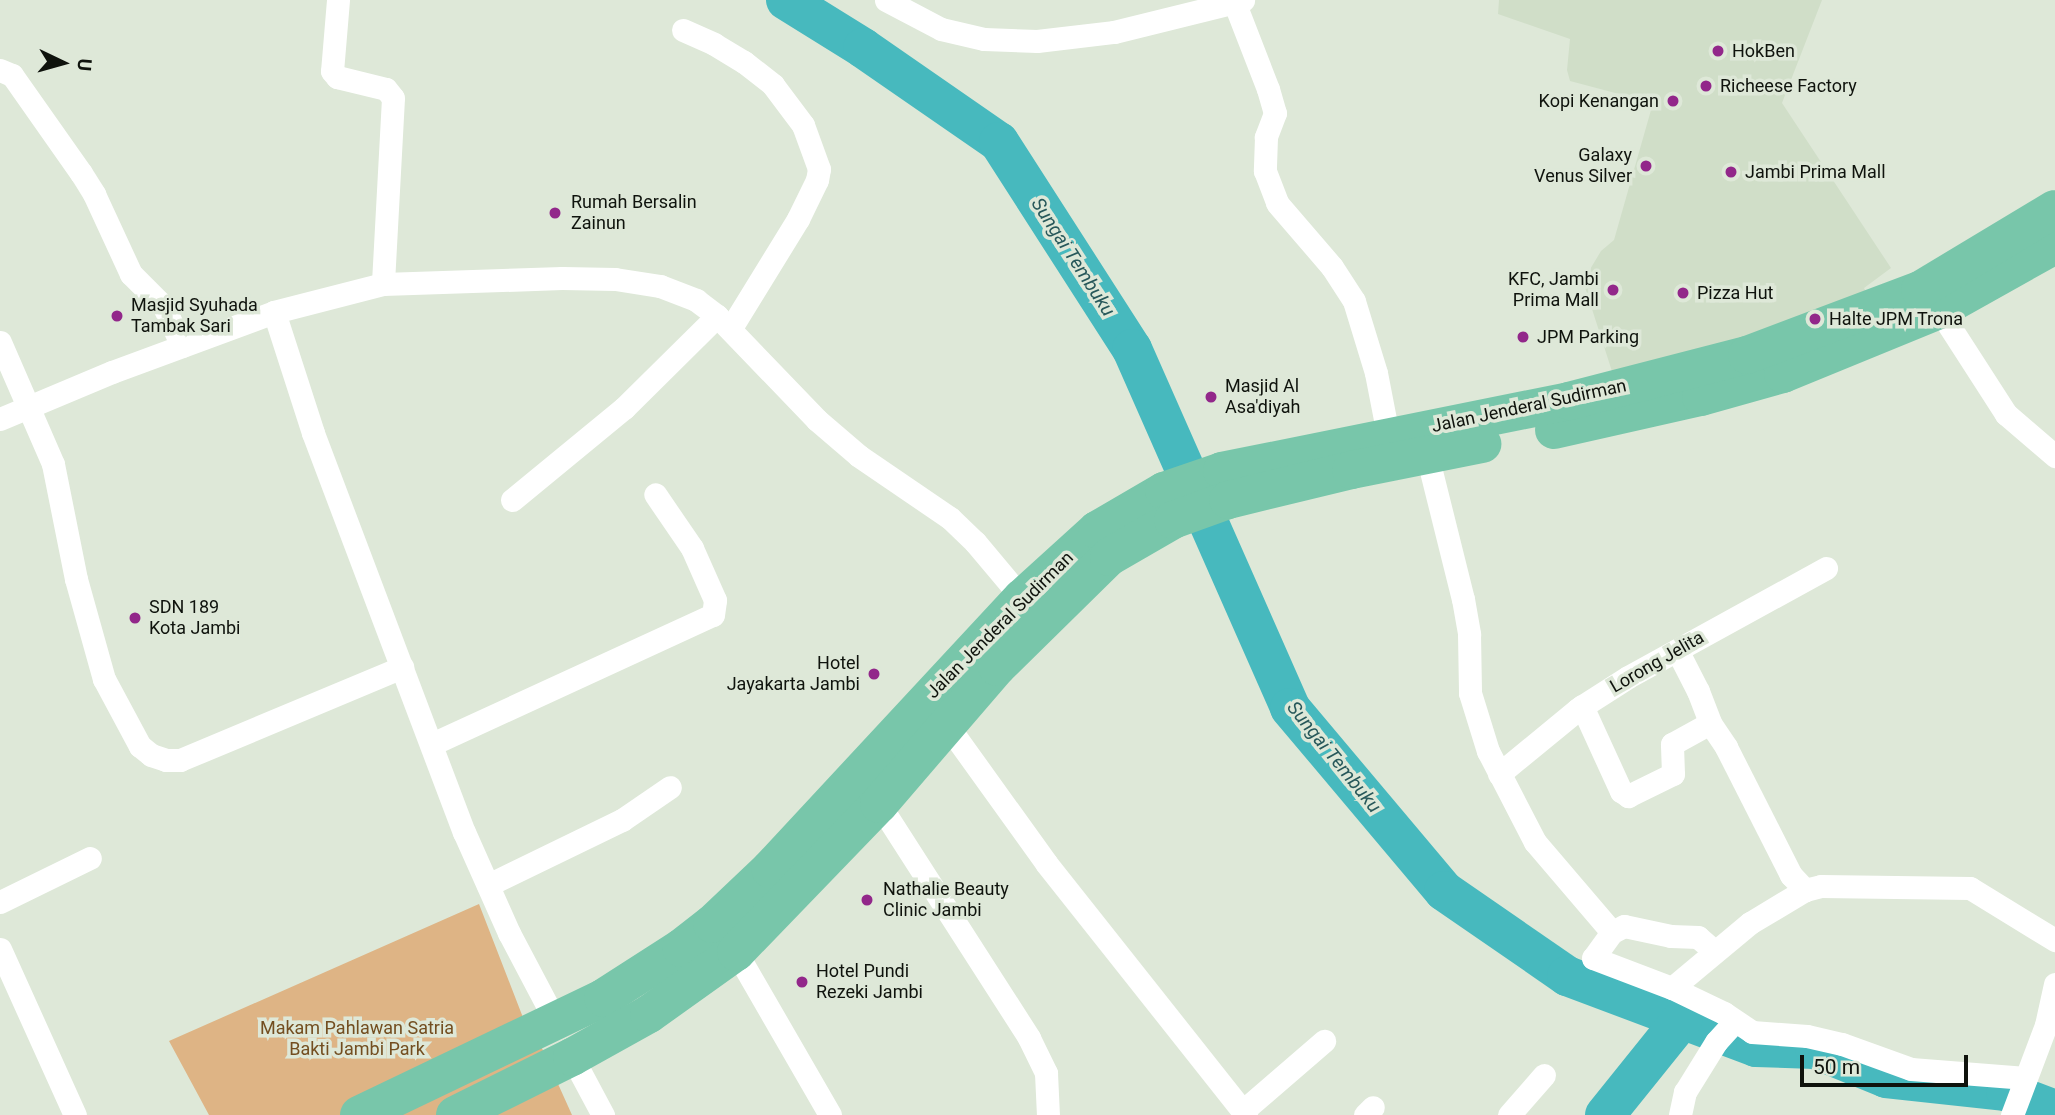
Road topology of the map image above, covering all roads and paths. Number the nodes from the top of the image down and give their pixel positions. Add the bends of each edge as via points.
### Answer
1 (338, 0) edge
2 (886, 0) edge
3 (1240, 1) edge
4 (683, 30) dead end
5 (0, 70) edge
6 (2052, 226) edge
7 (383, 284) junction
8 (1939, 310) junction
9 (274, 312) junction
10 (724, 322) junction
11 (0, 342) edge
12 (182, 346) junction
13 (30, 408) junction
14 (0, 419) edge
15 (1388, 435) junction
16 (1427, 455) junction
17 (2055, 456) edge
18 (1225, 486) junction
19 (655, 494) dead end
20 (512, 500) dead end
21 (1169, 505) junction
22 (1826, 568) dead end
23 (1022, 598) junction
24 (1676, 650) junction
25 (986, 656) junction
26 (402, 667) junction
27 (1582, 706) junction
28 (1710, 723) junction
29 (947, 725) junction
30 (432, 744) junction
31 (1499, 774) junction
32 (670, 787) dead end
33 (879, 804) junction
34 (90, 858) dead end
35 (488, 885) junction
36 (1805, 890) junction
37 (0, 902) edge
38 (1612, 932) junction
39 (2055, 940) edge
40 (0, 949) edge
41 (1714, 951) junction
42 (736, 952) junction
43 (2055, 984) edge
44 (1672, 988) junction
45 (556, 1022) junction
46 (1727, 1030) junction
47 (1324, 1041) dead end
48 (572, 1057) junction
49 (1544, 1075) dead end
50 (2024, 1084) junction
51 (1245, 1113) edge
52 (2012, 1114) edge
53 (75, 1115) edge
54 (359, 1115) edge
55 (455, 1115) edge
56 (603, 1115) edge
57 (830, 1115) edge
58 (1048, 1115) edge
59 (1509, 1115) edge
60 (1680, 1115) edge

1 - 7 street via 332,71 337,77 386,89 393,98
2 - 3 street via 941,29 985,39 1037,41 1114,32
3 - 15 street via 1275,113 1266,137 1265,171 1277,203 1354,300 1376,373
4 - 10 street via 724,50 773,85 803,125 819,169 798,219
5 - 12 street via 12,75 81,173 131,274 164,307
6 - 8 highway, Jalan Jenderal Sudirman
6 - 15 highway, Jalan Jenderal Sudirman via 1920,290 1747,355 1569,401
7 - 9 street
7 - 10 street via 615,279 660,286 696,300
8 - 16 highway, Jalan Jenderal Sudirman via 1755,383 1632,414
8 - 17 street via 2006,414
9 - 12 street
9 - 26 street via 313,433
10 - 20 street
10 - 23 street via 817,420 859,456 950,518
11 - 13 street
12 - 13 street
13 - 14 street
13 - 26 street via 53,464 75,579 104,679 128,727 151,755 166,761 191,757
15 - 18 highway, Jalan Jenderal Sudirman
16 - 18 highway, Jalan Jenderal Sudirman
16 - 31 street via 1463,599 1470,693
18 - 21 highway, Jalan Jenderal Sudirman
19 - 30 street via 692,548 715,600 713,615
21 - 23 highway, Jalan Jenderal Sudirman via 1097,530
21 - 25 highway, Jalan Jenderal Sudirman
22 - 24 street, Lorong Jelita
23 - 25 highway, Jalan Jenderal Sudirman
24 - 27 street, Lorong Jelita
24 - 28 street
25 - 29 highway, Jalan Jenderal Sudirman
25 - 45 highway, Jalan Jenderal Sudirman via 712,924 645,972
26 - 30 street
27 - 28 street via 1621,791 1628,796 1674,774 1672,744
27 - 31 street, Lorong Jelita
28 - 36 street via 1791,874
29 - 33 highway, Jalan Jenderal Sudirman
29 - 51 street via 1046,863
30 - 35 street
31 - 38 street via 1535,842
32 - 35 street via 622,820
33 - 42 highway, Jalan Jenderal Sudirman
33 - 58 street via 1029,1038 1046,1073
34 - 37 street
35 - 45 street
36 - 39 street via 1821,886 1970,888
36 - 41 street
38 - 41 street via 1624,926 1698,937
38 - 44 street via 1592,958
40 - 53 street
41 - 44 street
42 - 48 highway, Jalan Jenderal Sudirman via 649,1014
42 - 57 street
43 - 50 street via 2046,1025
44 - 46 street
45 - 54 highway, Jalan Jenderal Sudirman
46 - 50 street via 1807,1036 1912,1069
46 - 60 street via 1685,1092
47 - 51 street
48 - 55 highway, Jalan Jenderal Sudirman
48 - 56 street
49 - 59 street
50 - 52 street

